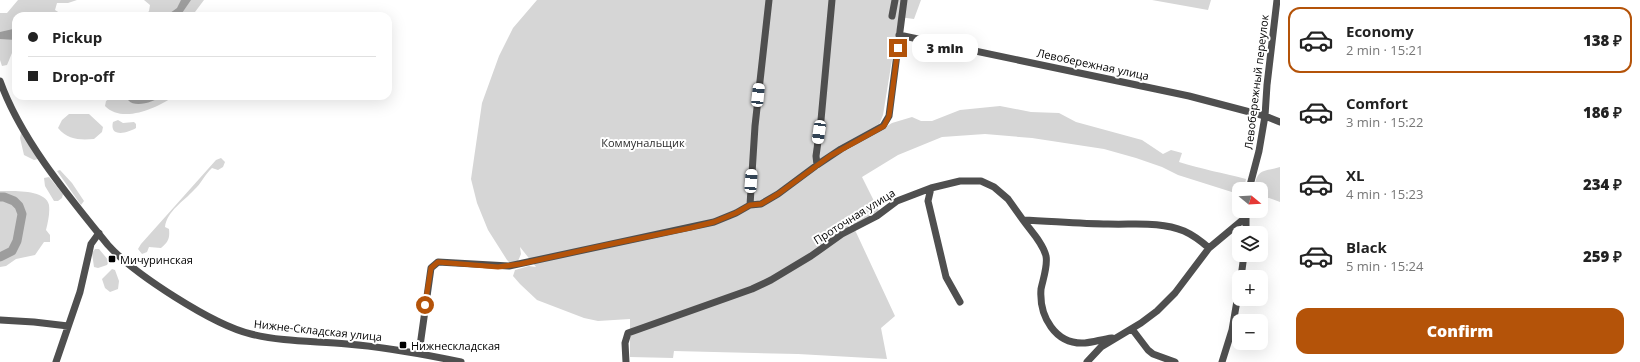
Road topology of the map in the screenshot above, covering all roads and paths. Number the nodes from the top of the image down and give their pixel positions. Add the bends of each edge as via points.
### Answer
1 (769, 0) edge
2 (832, 0) edge
3 (894, 0) edge
4 (904, 0) edge
5 (1277, 0) edge
6 (892, 16) dead end
7 (899, 35) junction
8 (0, 81) edge
9 (1265, 116) junction
10 (1280, 122) edge
11 (817, 165) junction
12 (1251, 182) edge
13 (931, 188) junction
14 (750, 205) junction
15 (1242, 218) edge
16 (1023, 220) junction
17 (98, 233) junction
18 (1209, 248) junction
19 (960, 302) dead end
20 (1236, 306) edge
21 (0, 320) edge
22 (68, 326) junction
23 (1132, 329) junction
24 (1118, 337) junction
25 (419, 353) junction
26 (56, 362) edge
27 (461, 362) edge
28 (626, 362) edge
29 (1087, 362) edge
30 (1174, 362) edge
31 (1222, 362) edge

1 - 14 street via 755,126
2 - 11 street
3 - 6 street
4 - 7 street
5 - 9 street, Левобережный переулок via 1266,85
7 - 9 street, Левобережная улица via 1189,96
7 - 11 street via 887,121 884,126
8 - 17 street, Нижне-Складская улица via 8,102 34,145
9 - 10 street, Левобережная улица
9 - 12 street, Левобережный переулок
11 - 14 street via 778,194 761,204
13 - 16 street, Проточная улица via 981,181 994,187 1008,199
13 - 19 street via 928,200 946,277
13 - 28 street, Проточная улица via 897,201 877,216 842,234 771,280 628,332 625,343
14 - 25 street via 708,223 520,264 498,267 438,262 431,268
15 - 18 street
16 - 18 street via 1165,226 1184,231
16 - 24 street, Проточная улица via 1045,254 1042,303 1044,315 1052,329 1063,339 1084,343
17 - 22 street via 91,244 80,292
17 - 25 street, Нижне-Складская улица via 115,252 164,290 240,331
18 - 23 street via 1157,311
20 - 31 street
21 - 22 street
22 - 26 street
23 - 24 street
23 - 30 street via 1153,354
24 - 29 street via 1101,347
25 - 27 street, Нижне-Складская улица

